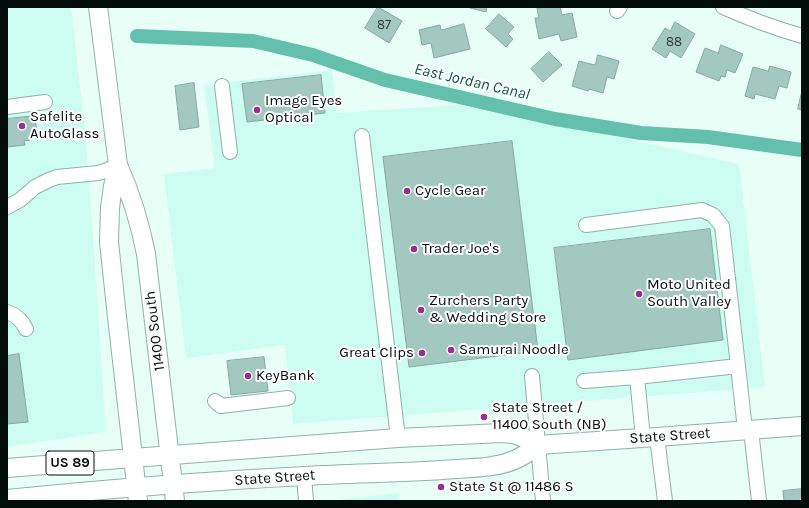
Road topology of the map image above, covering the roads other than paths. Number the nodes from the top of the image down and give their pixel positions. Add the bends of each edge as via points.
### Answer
1 (98, 7) edge
2 (723, 7) edge
3 (802, 36) edge
4 (222, 86) dead end
5 (46, 102) dead end
6 (7, 107) edge
7 (362, 136) dead end
8 (230, 152) dead end
9 (118, 165) junction
10 (7, 207) edge
11 (586, 225) dead end
12 (7, 312) edge
13 (26, 329) dead end
14 (738, 366) junction
15 (532, 376) dead end
16 (637, 377) junction
17 (584, 381) dead end
18 (288, 398) dead end
19 (215, 401) dead end
20 (802, 426) edge
21 (748, 430) junction
22 (398, 438) junction
23 (650, 438) junction
24 (538, 445) junction
25 (170, 455) junction
26 (133, 458) junction
27 (7, 468) edge
28 (304, 476) junction
29 (174, 493) edge
30 (138, 494) edge
31 (7, 499) edge
32 (306, 501) edge
33 (544, 501) edge
34 (665, 501) edge
35 (759, 501) edge

1 - 9 main road, 11400 South
2 - 3 street
4 - 8 street
5 - 6 street
7 - 22 street
9 - 10 street via 105,172 48,180
9 - 25 main road, 11400 South via 132,198 144,241
9 - 26 main road, 11400 South via 110,208 110,242
11 - 14 street via 702,210 713,215 722,226
12 - 13 street via 19,318
14 - 16 street
14 - 21 street
15 - 24 street
16 - 17 street
16 - 23 street
18 - 19 street via 221,406
20 - 21 main road, State Street / US 89
21 - 23 main road, State Street / US 89
21 - 35 street
22 - 24 main road, State Street / US 89 via 501,432 522,437
22 - 25 main road, State Street / US 89
23 - 24 main road, State Street / US 89
23 - 34 street
24 - 28 main road, State Street / US 89 via 517,459 492,466
24 - 33 street
25 - 26 main road, State Street / US 89
25 - 29 main road, 11400 South
26 - 27 main road, State Street / US 89
26 - 30 main road, 11400 South
28 - 29 main road, State Street / US 89
28 - 32 street
29 - 30 main road, State Street / US 89
30 - 31 main road, State Street / US 89

